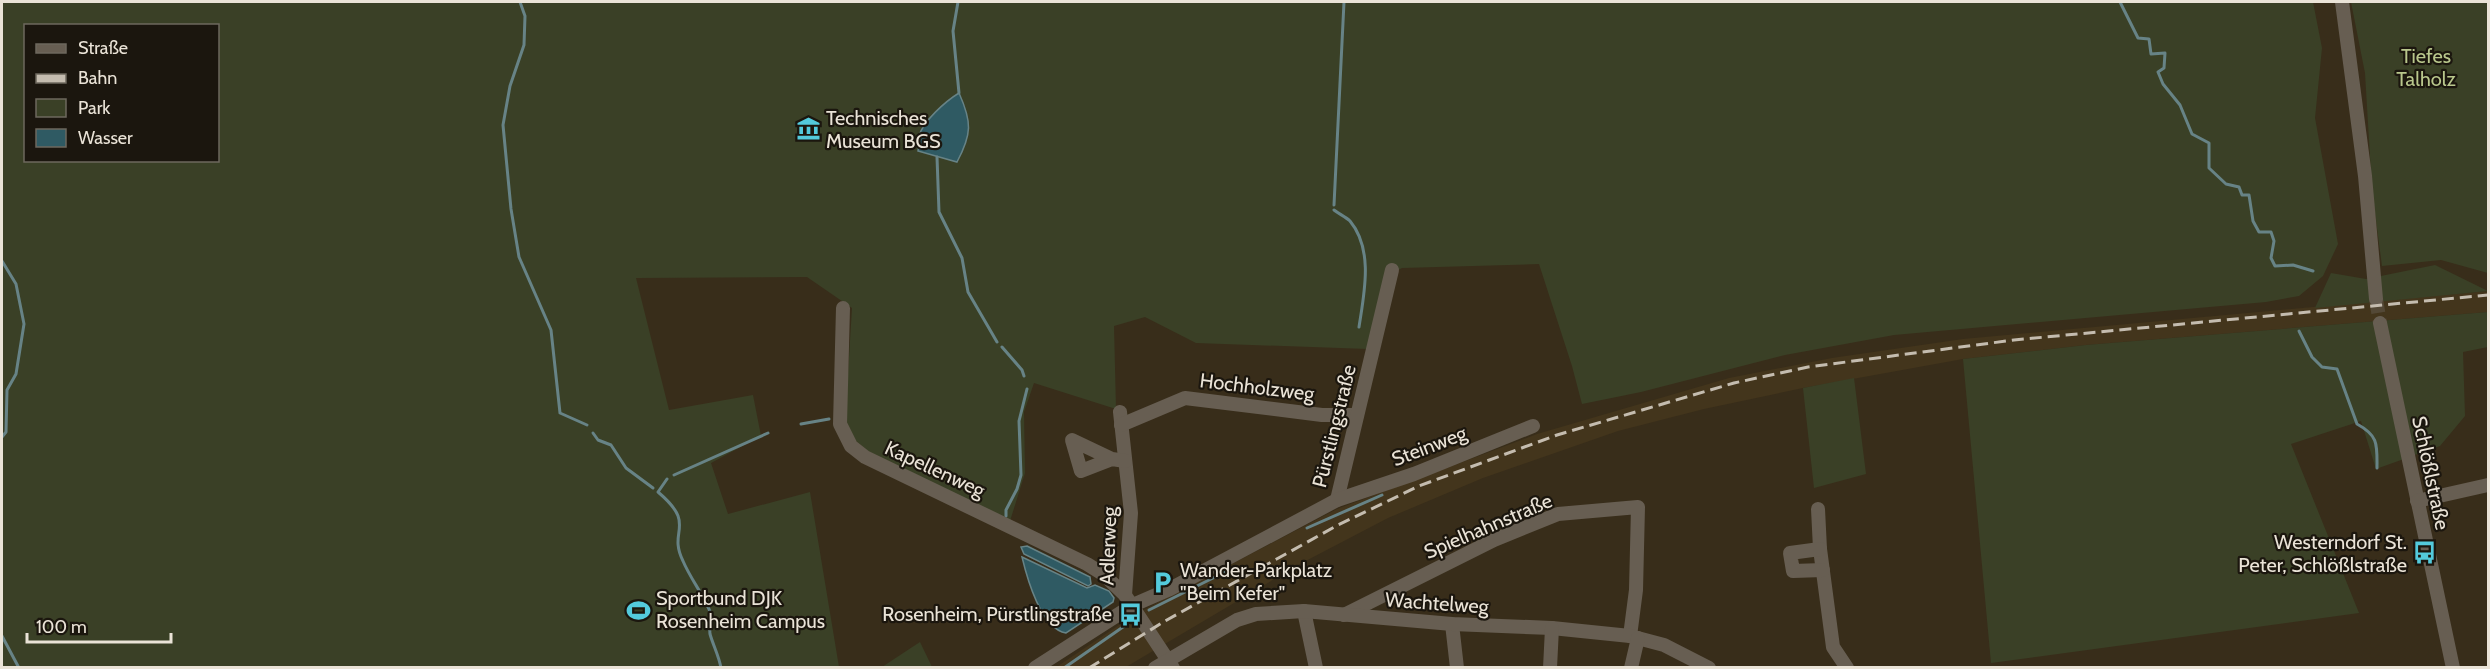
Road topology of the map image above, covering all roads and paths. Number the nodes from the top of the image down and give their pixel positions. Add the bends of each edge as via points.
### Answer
1 (2343, 2) edge
2 (1392, 270) dead end
3 (2376, 299) tunnel mouth
4 (843, 309) dead end
5 (2380, 322) tunnel mouth
6 (1357, 415) junction
7 (1120, 418) joint
8 (1533, 426) dead end
9 (2488, 485) edge
10 (1337, 500) junction
11 (2417, 501) junction
12 (1818, 509) dead end
13 (1820, 549) junction
14 (1822, 570) junction
15 (1129, 600) junction
16 (1304, 611) junction
17 (1342, 616) junction
18 (1452, 624) junction
19 (1552, 628) junction
20 (1634, 637) junction
21 (1170, 664) edge
22 (1035, 668) edge
23 (1155, 668) edge
24 (1316, 668) edge
25 (1457, 668) edge
26 (1550, 668) edge
27 (1630, 668) edge
28 (1709, 668) edge
29 (1847, 668) edge
30 (2453, 668) edge

1 - 3 street
2 - 6 street, Pürstlingstraße
4 - 15 street, Kapellenweg via 840,424 851,446 865,458 1065,552 1103,574
5 - 11 street, Schlößlstraße
6 - 7 street, Hochholzweg via 1322,415 1185,398
6 - 10 street, Pürstlingstraße
7 - 15 street, Adlerweg via 1118,460 1131,513
8 - 10 street, Steinweg
9 - 11 street
10 - 15 street, Pürstlingstraße via 1170,589
11 - 30 street, Schlößlstraße
12 - 13 street
13 - 14 street
13 - 14 street via 1790,553 1793,572
14 - 29 street via 1833,647
15 - 21 street, Adlerweg
15 - 22 street, Pürstlingstraße
16 - 17 street, Wachtelweg
16 - 21 street, Wachtelweg via 1256,614 1238,620
16 - 24 street
17 - 18 street, Wachtelweg
17 - 20 street, Spielhahnstraße via 1494,540 1558,514 1638,507
18 - 19 street, Wachtelweg
18 - 25 street
19 - 20 street, Wachtelweg
19 - 26 street
20 - 27 street
20 - 28 street, Wachtelweg via 1664,645
21 - 23 street, Wachtelweg

